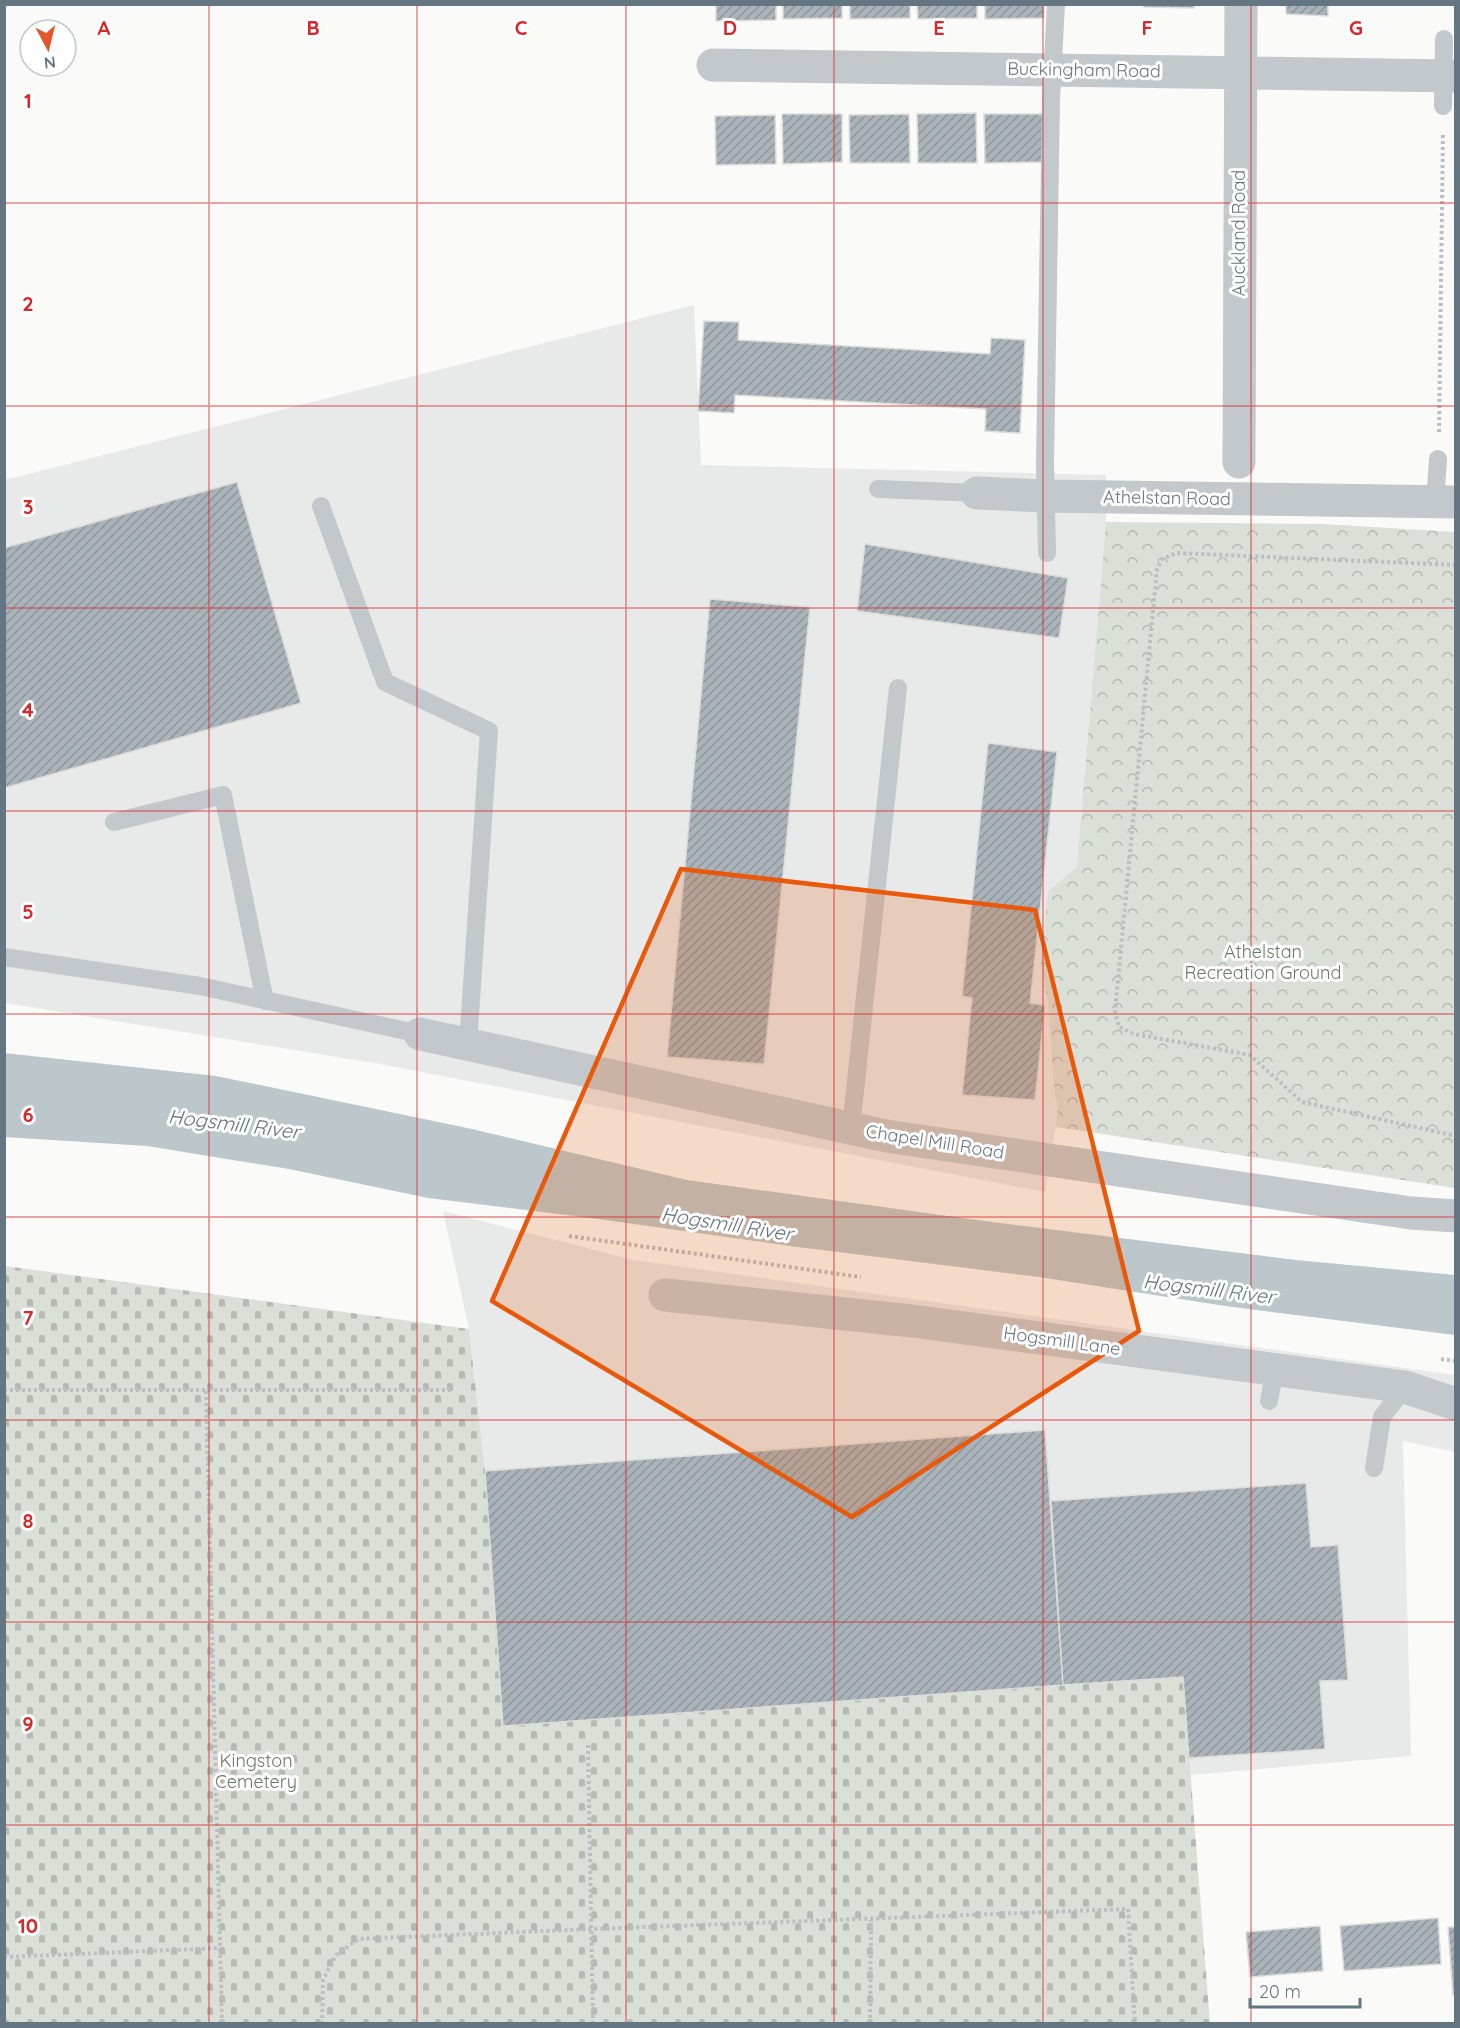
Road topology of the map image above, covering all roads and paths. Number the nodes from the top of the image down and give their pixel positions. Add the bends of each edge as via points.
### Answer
1 (1056, 4) edge
2 (1241, 4) edge
3 (1444, 39) dead end
4 (713, 65) dead end
5 (1053, 70) junction
6 (1239, 72) junction
7 (1447, 86) edge
8 (1438, 459) joint
9 (1239, 462) dead end
10 (878, 489) dead end
11 (977, 493) joint
12 (1045, 496) junction
13 (1445, 502) edge
14 (321, 506) dead end
15 (1047, 553) dead end
16 (1455, 565) edge
17 (898, 688) dead end
18 (114, 822) dead end
19 (4, 957) edge
20 (265, 1000) junction
21 (420, 1034) joint
22 (468, 1045) junction
23 (851, 1128) junction
24 (1455, 1136) edge
25 (1455, 1216) edge
26 (665, 1295) dead end
27 (1405, 1387) junction
28 (4, 1390) edge
29 (454, 1390) dead end
30 (206, 1391) junction
31 (1455, 1404) edge
32 (1374, 1468) dead end
33 (588, 1745) dead end
34 (871, 1920) junction
35 (592, 1929) junction
36 (220, 1948) junction
37 (4, 1958) edge
38 (222, 2024) edge
39 (322, 2024) edge
40 (593, 2024) edge
41 (870, 2024) edge
42 (1135, 2024) edge

1 - 5 lane
2 - 6 street, Auckland Road
3 - 7 lane
4 - 5 street, Buckingham Road
5 - 6 street, Buckingham Road
5 - 12 lane
6 - 7 street, Buckingham Road
6 - 9 street, Auckland Road
7 - 8 path
8 - 13 lane
10 - 11 lane, Athelstan Road
11 - 12 street, Athelstan Road
12 - 13 street, Athelstan Road
12 - 15 lane
14 - 22 lane via 385,682 489,731
16 - 24 path via 1176,553 1162,559 1157,569 1115,1011 1119,1027 1134,1034 1250,1055 1302,1102
17 - 23 lane
18 - 20 lane via 223,795
19 - 20 lane via 200,986
20 - 21 lane
21 - 22 street, Chapel Mill Road
22 - 23 street, Chapel Mill Road
23 - 25 street, Chapel Mill Road via 1411,1213
26 - 27 street, Hogsmill Lane via 912,1321 1272,1385
27 - 31 street, Hogsmill Lane
27 - 32 lane via 1382,1417
28 - 30 path
29 - 30 path
30 - 36 path
33 - 35 path
34 - 35 path
34 - 41 path
34 - 42 path via 1128,1909
35 - 39 path via 358,1940 336,1955 323,1980
35 - 40 path
36 - 37 path
36 - 38 path

